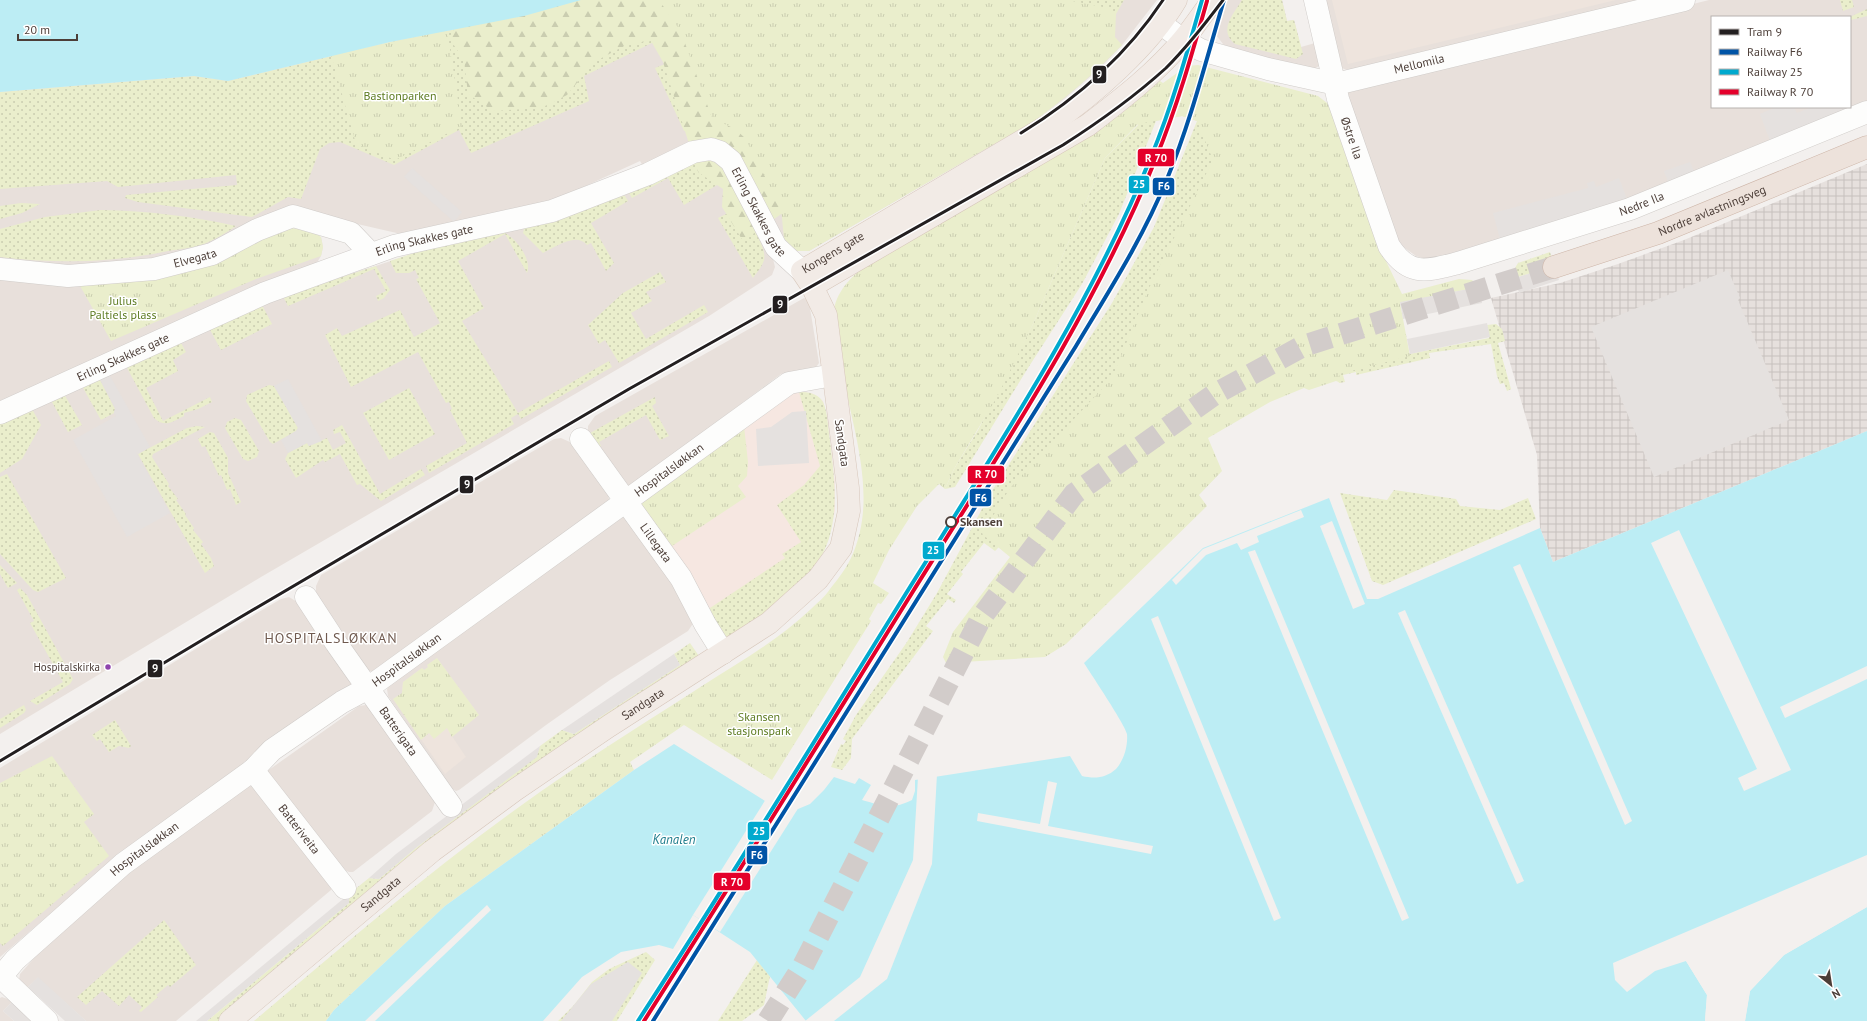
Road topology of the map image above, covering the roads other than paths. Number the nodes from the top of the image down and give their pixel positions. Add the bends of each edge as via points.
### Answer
1 (1176, 0) edge
2 (1213, 0) edge
3 (1314, 0) edge
4 (1684, 0) edge
5 (1160, 23) junction
6 (1183, 40) junction
7 (1336, 84) junction
8 (1867, 112) edge
9 (1867, 147) edge
10 (372, 254) junction
11 (1554, 267) tunnel mouth
12 (1408, 268) joint
13 (0, 269) edge
14 (807, 278) junction
15 (833, 376) junction
16 (0, 413) edge
17 (581, 439) dead end
18 (625, 502) junction
19 (306, 597) dead end
20 (723, 653) junction
21 (368, 688) junction
22 (253, 770) junction
23 (451, 806) dead end
24 (345, 888) dead end
25 (0, 977) edge
26 (47, 1021) edge
27 (230, 1021) edge

1 - 5 main road, Kongens gate
2 - 6 main road, Kongens gate
3 - 7 street, Østre Ila
4 - 7 street, Mellomila
5 - 6 street, Mellomila
5 - 14 main road, Kongens gate via 1095,91 1049,126
6 - 7 street, Mellomila via 1201,50 1268,69
6 - 14 main road, Kongens gate via 1125,97 1088,125
7 - 12 street, Østre Ila via 1338,98 1389,246
8 - 12 street, Nedre Ila via 1630,209 1432,270
9 - 11 highway, Nordre avlastningsveg via 1658,233
10 - 13 street, Elvegata via 352,233 292,216 257,230 212,254 154,270 68,276
10 - 14 street, Erling Skakkes gate via 394,246 552,211 648,174 693,152 711,149 720,152 731,161 776,246
10 - 16 street, Erling Skakkes gate via 265,293
14 - 15 main road, Sandgata via 826,315
15 - 18 street, Hospitalsløkkan via 789,383
15 - 20 main road, Sandgata via 849,511 840,548 818,578 769,623
17 - 18 street, Lillegata
18 - 20 street, Lillegata via 681,578
18 - 21 street, Hospitalsløkkan
19 - 21 street, Batterigata
20 - 27 main road, Sandgata via 609,726 432,851
21 - 22 street, Hospitalsløkkan via 342,702 272,750
21 - 23 street, Batterigata
22 - 24 street, Batteriveita
22 - 25 street, Hospitalsløkkan via 123,864 15,960
25 - 26 street

